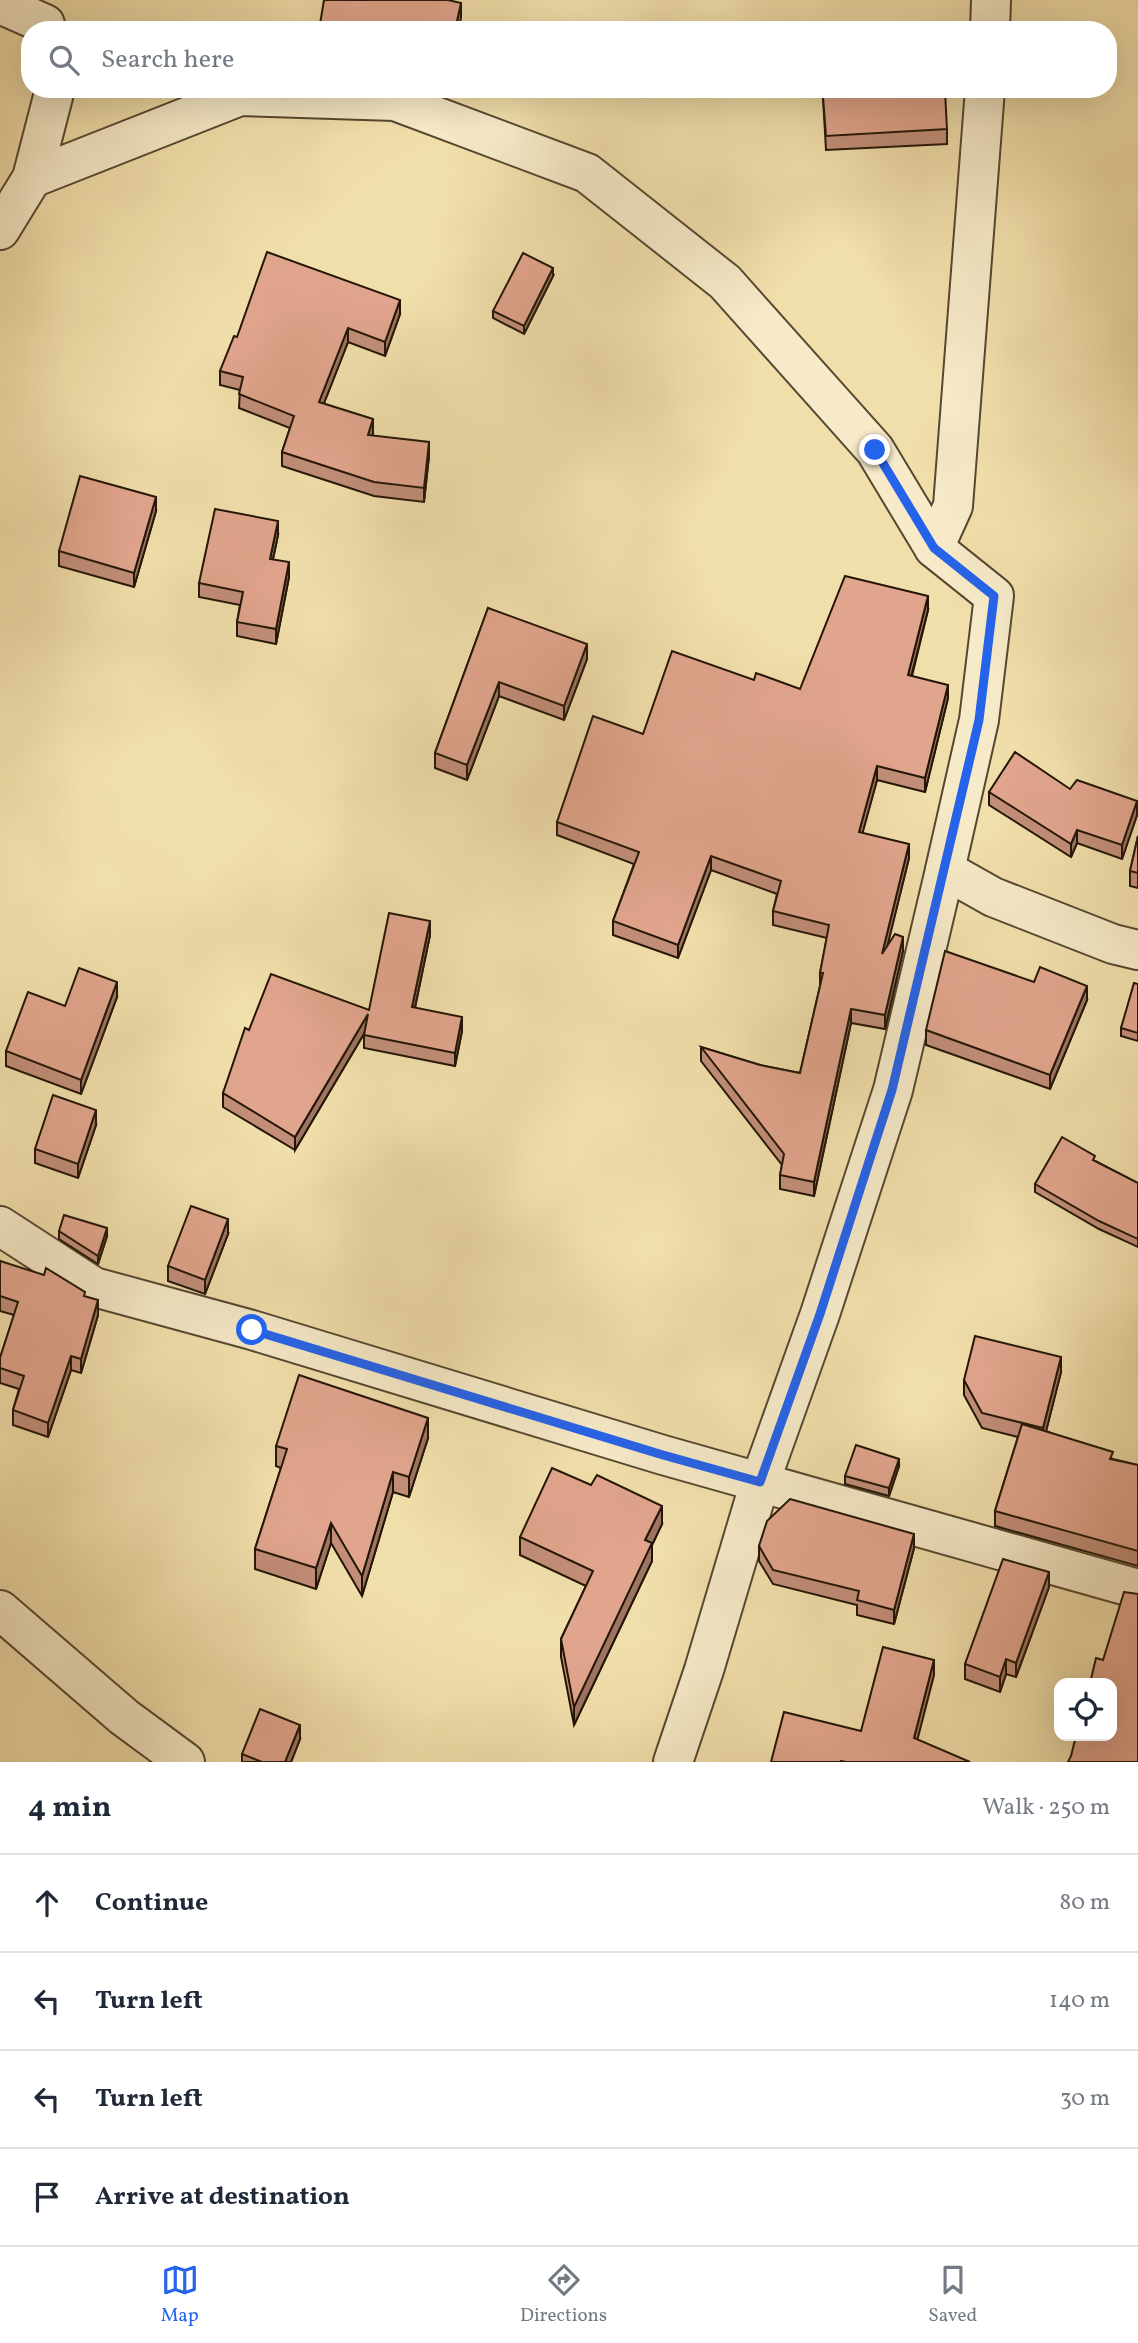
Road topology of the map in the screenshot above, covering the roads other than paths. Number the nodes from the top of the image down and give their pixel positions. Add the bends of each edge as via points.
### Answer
1 (991, 0) edge
2 (0, 4) edge
3 (38, 21) edge
4 (990, 21) edge
5 (53, 98) edge
6 (235, 98) edge
7 (302, 98) edge
8 (984, 98) edge
9 (32, 178) junction
10 (0, 230) edge
11 (934, 548) junction
12 (945, 870) junction
13 (1138, 950) edge
14 (0, 1227) edge
15 (760, 1482) junction
16 (1138, 1589) edge
17 (0, 1610) edge
18 (186, 1762) edge
19 (673, 1762) edge

1 - 4 street
2 - 3 street
5 - 9 street
6 - 9 street
7 - 11 street via 395,101 587,173 725,282 875,450
8 - 11 street via 953,506
9 - 10 street
11 - 12 street via 994,596 979,720
12 - 13 street via 993,897
12 - 15 street via 892,1090
14 - 15 street via 94,1287
15 - 16 street
15 - 19 street
17 - 18 street via 124,1717

